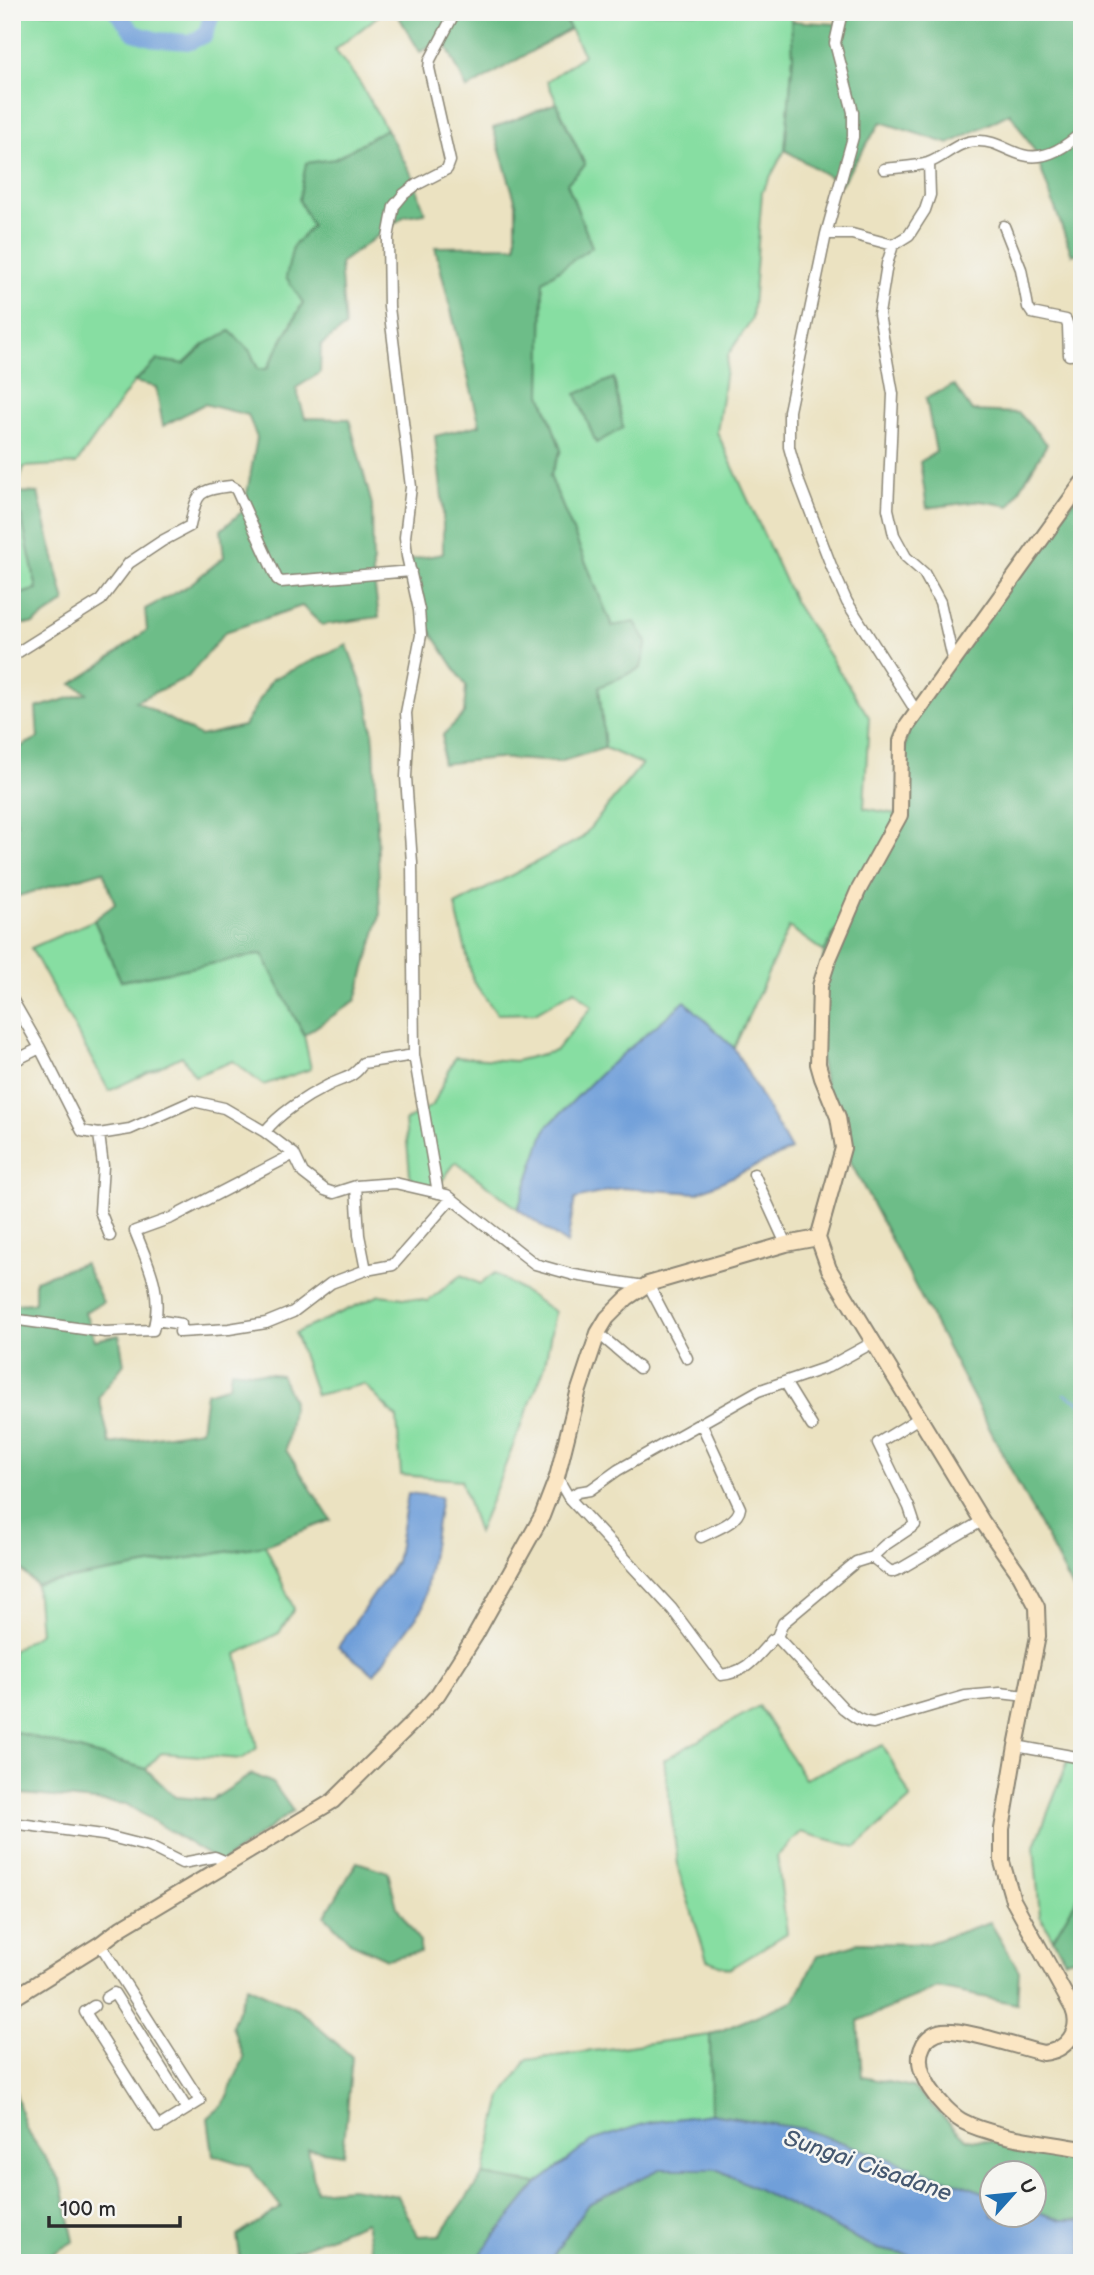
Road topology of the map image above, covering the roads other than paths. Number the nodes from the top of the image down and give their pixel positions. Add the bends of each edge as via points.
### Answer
1 (455, 12) edge
2 (842, 12) edge
3 (1082, 132) edge
4 (929, 163) junction
5 (884, 169) dead end
6 (1004, 226) dead end
7 (826, 234) junction
8 (893, 245) junction
9 (1082, 354) edge
10 (1082, 483) edge
11 (411, 571) junction
12 (12, 656) edge
13 (953, 659) junction
14 (916, 711) junction
15 (12, 999) edge
16 (40, 1048) junction
17 (414, 1055) junction
18 (12, 1062) edge
19 (265, 1132) junction
20 (99, 1134) junction
21 (293, 1154) junction
22 (754, 1174) dead end
23 (356, 1186) junction
24 (438, 1193) junction
25 (451, 1199) junction
26 (110, 1236) dead end
27 (818, 1238) junction
28 (786, 1244) junction
29 (366, 1270) junction
30 (646, 1285) junction
31 (12, 1320) edge
32 (156, 1320) junction
33 (598, 1333) junction
34 (872, 1343) junction
35 (687, 1358) dead end
36 (639, 1368) dead end
37 (785, 1382) junction
38 (919, 1418) junction
39 (701, 1423) junction
40 (812, 1426) dead end
41 (557, 1477) junction
42 (569, 1498) junction
43 (982, 1521) junction
44 (701, 1537) dead end
45 (872, 1557) junction
46 (777, 1637) junction
47 (1026, 1696) junction
48 (1016, 1746) junction
49 (1082, 1758) edge
50 (12, 1823) edge
51 (229, 1863) junction
52 (100, 1944) junction
53 (106, 1998) dead end
54 (12, 1999) edge
55 (94, 2006) dead end
56 (1079, 2018) edge
57 (187, 2109) junction
58 (1082, 2149) edge

1 - 11 street via 429,68 450,161 447,169 416,185 394,206 388,238 388,307 411,487 405,537
2 - 7 street via 835,43 853,112 853,137
3 - 4 street via 1065,146 1036,157 998,143 977,141 958,145
4 - 5 street
4 - 8 street via 930,195 925,210 909,234
6 - 9 street via 1021,269 1028,307 1038,316 1066,320 1069,355
7 - 8 street via 852,234
7 - 14 street via 789,411 792,463 847,602
8 - 13 street via 879,314 893,394 888,509 894,535 906,557 924,573 940,602
10 - 13 main road
11 - 12 street via 281,582 236,489 221,487 200,494 190,526 129,563 102,600
11 - 17 street via 421,635 407,713
13 - 14 main road
14 - 27 main road via 901,741 900,815 858,891 820,986 818,1064 838,1118 843,1148
15 - 16 street
16 - 18 street
16 - 20 street via 82,1131
17 - 19 street via 363,1063 358,1073 326,1086
17 - 24 street
19 - 20 street via 224,1108 193,1101 130,1129
19 - 21 street
20 - 26 street via 103,1166 100,1211
21 - 23 street via 303,1173 325,1190 334,1193
21 - 32 street via 135,1231 157,1289
22 - 28 street
23 - 24 street via 396,1183
23 - 29 street
24 - 25 street
25 - 29 street via 393,1265
25 - 30 street via 535,1264 574,1275
27 - 28 main road
27 - 34 main road via 829,1269
28 - 30 main road
29 - 32 street via 331,1283 293,1312 266,1323 180,1332 181,1324
30 - 33 main road via 614,1311
30 - 35 street
31 - 32 street via 105,1332 153,1330
33 - 36 street
33 - 41 main road
34 - 37 street via 828,1367
34 - 38 main road
37 - 39 street via 758,1391
37 - 40 street
38 - 43 main road
38 - 45 street via 878,1443 915,1525
39 - 42 street
39 - 44 street via 740,1508 735,1519
41 - 42 street
41 - 51 main road via 542,1516 438,1693 333,1801
42 - 46 street via 672,1609 721,1675 749,1665
43 - 45 street via 891,1572
43 - 47 main road via 1037,1606 1038,1636
45 - 46 street via 856,1562 793,1614
46 - 47 street via 843,1708 867,1723 965,1696
47 - 48 main road
48 - 49 street
48 - 56 main road via 1001,1846 1006,1882
50 - 51 street via 103,1835 150,1847 182,1863 215,1857
51 - 52 main road
52 - 54 main road
52 - 57 street via 200,2101
53 - 57 street via 114,1993
55 - 57 street via 85,2012 159,2127
56 - 58 main road via 1063,2047 1051,2052 944,2031 926,2040 920,2059 930,2089 961,2120 982,2130

